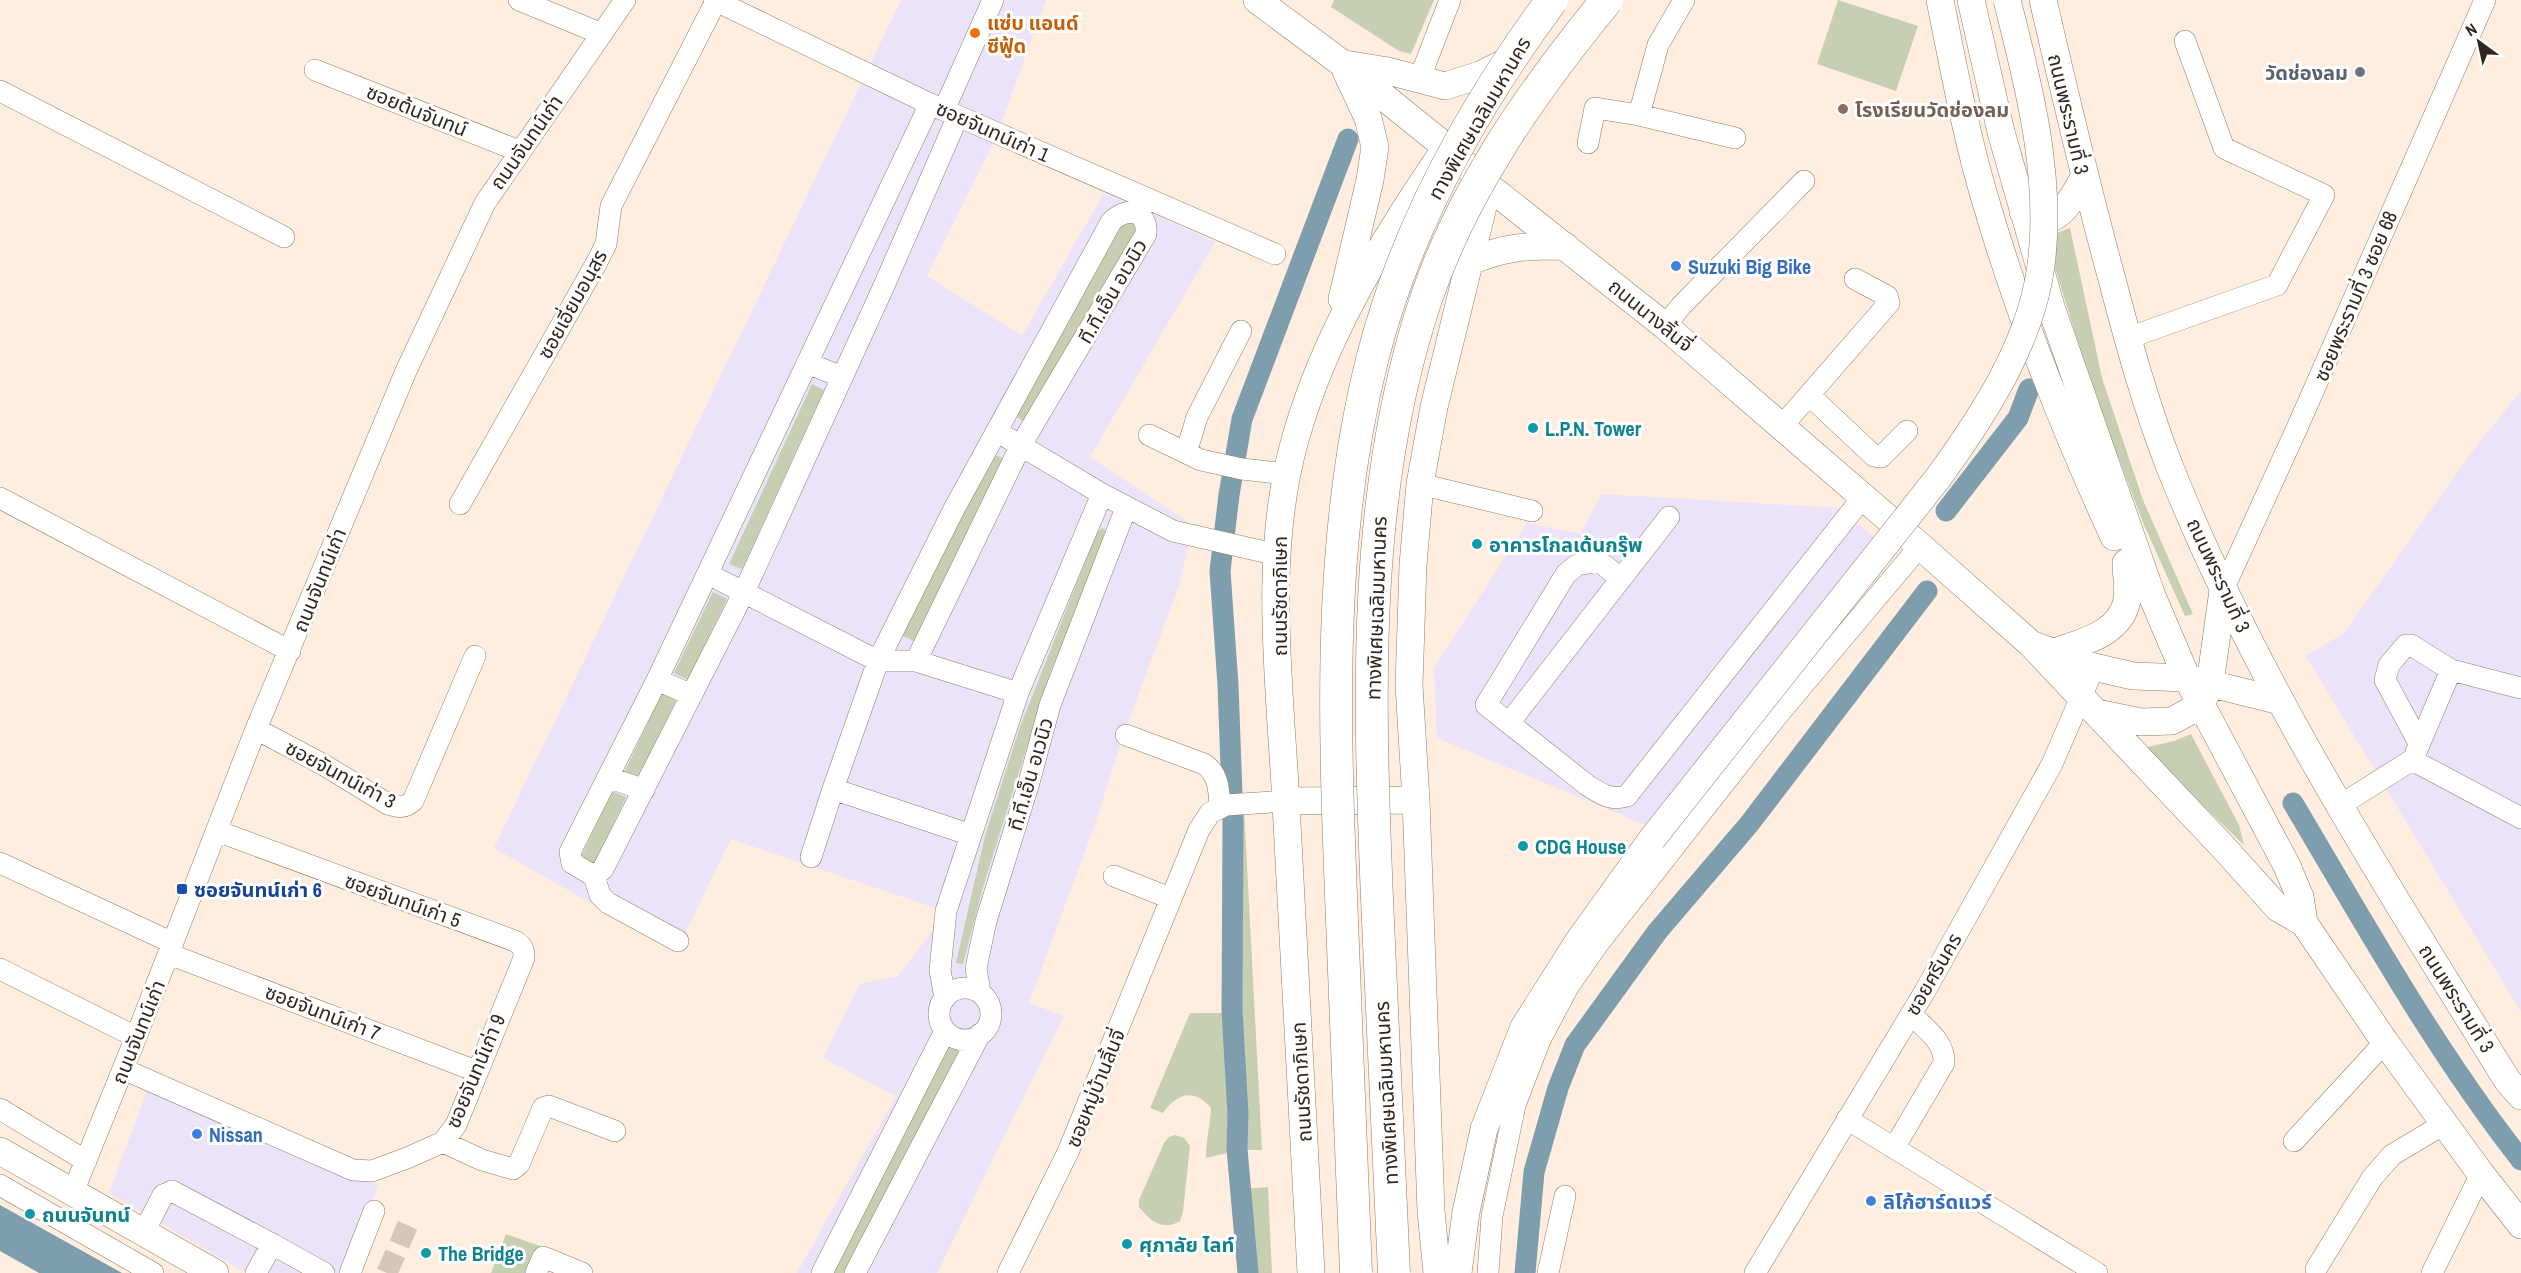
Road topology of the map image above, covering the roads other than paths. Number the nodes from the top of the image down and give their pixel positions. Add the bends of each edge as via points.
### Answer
1 (519, 0) edge
2 (625, 0) edge
3 (993, 0) edge
4 (1257, 0) edge
5 (1450, 0) edge
6 (1552, 0) edge
7 (1563, 0) edge
8 (1607, 0) edge
9 (1684, 0) edge
10 (1940, 0) edge
11 (1971, 0) edge
12 (2007, 0) edge
13 (2043, 0) edge
14 (2484, 0) edge
15 (715, 1) edge
16 (602, 34) junction
17 (2185, 41) dead end
18 (1514, 58) junction
19 (1343, 64) junction
20 (315, 70) dead end
21 (1419, 80) junction
22 (0, 91) edge
23 (944, 110) junction
24 (1639, 115) junction
25 (1735, 138) dead end
26 (1588, 143) dead end
27 (1446, 147) junction
28 (519, 151) junction
29 (2084, 177) junction
30 (1804, 181) dead end
31 (1488, 186) junction
32 (2022, 211) junction
33 (284, 237) dead end
34 (1565, 246) junction
35 (1275, 254) dead end
36 (1471, 261) junction
37 (1855, 279) dead end
38 (1338, 324) junction
39 (1665, 326) junction
40 (1241, 331) dead end
41 (2128, 338) junction
42 (807, 363) junction
43 (842, 377) junction
44 (1809, 395) junction
45 (1782, 426) junction
46 (997, 431) junction
47 (1907, 432) dead end
48 (1149, 435) dead end
49 (1021, 445) junction
50 (1193, 456) junction
51 (1287, 474) junction
52 (1420, 484) junction
53 (1102, 494) junction
54 (1863, 497) junction
55 (0, 498) edge
56 (460, 504) dead end
57 (1126, 508) junction
58 (1532, 511) dead end
59 (1669, 517) dead end
60 (1091, 521) junction
61 (1119, 528) junction
62 (1920, 546) junction
63 (1278, 555) junction
64 (2126, 563) junction
65 (708, 574) junction
66 (1621, 579) junction
67 (2223, 590) junction
68 (744, 592) junction
69 (2152, 596) junction
70 (2043, 648) junction
71 (290, 651) junction
72 (475, 656) dead end
73 (878, 661) junction
74 (916, 661) junction
75 (2094, 667) junction
76 (2451, 670) junction
77 (657, 680) junction
78 (2521, 688) edge
79 (2199, 689) junction
80 (1018, 693) junction
81 (692, 695) junction
82 (2280, 701) junction
83 (2089, 706) junction
84 (1509, 723) junction
85 (256, 729) junction
86 (1126, 735) dead end
87 (2416, 752) junction
88 (608, 777) junction
89 (833, 789) junction
90 (644, 790) junction
91 (1416, 800) junction
92 (1286, 801) junction
93 (1229, 805) junction
94 (2338, 806) junction
95 (2521, 818) edge
96 (217, 831) junction
97 (971, 836) junction
98 (811, 857) dead end
99 (0, 863) edge
100 (594, 876) junction
101 (1114, 876) dead end
102 (1170, 898) junction
103 (2304, 923) junction
104 (678, 941) dead end
105 (521, 945) joint
106 (171, 948) junction
107 (0, 969) edge
108 (980, 993) junction
109 (945, 998) junction
110 (1911, 1014) junction
111 (945, 1031) junction
112 (980, 1034) junction
113 (136, 1037) junction
114 (2385, 1042) junction
115 (123, 1069) junction
116 (1518, 1070) junction
117 (476, 1071) junction
118 (2521, 1096) edge
119 (0, 1109) edge
120 (1847, 1119) junction
121 (2444, 1124) junction
122 (615, 1131) dead end
123 (2295, 1141) dead end
124 (443, 1142) junction
125 (1894, 1148) junction
126 (0, 1151) edge
127 (86, 1161) junction
128 (2481, 1174) junction
129 (0, 1185) edge
130 (72, 1192) junction
131 (1565, 1196) dead end
132 (374, 1211) dead end
133 (2521, 1225) edge
134 (144, 1232) junction
135 (272, 1244) junction
136 (2316, 1269) dead end
137 (153, 1273) edge
138 (215, 1273) edge
139 (256, 1273) edge
140 (324, 1273) edge
141 (350, 1273) edge
142 (536, 1273) edge
143 (582, 1273) edge
144 (822, 1273) edge
145 (855, 1273) edge
146 (1008, 1273) edge
147 (1311, 1273) edge
148 (1356, 1273) edge
149 (1394, 1273) edge
150 (1437, 1273) edge
151 (1458, 1273) edge
152 (1488, 1273) edge
153 (1548, 1273) edge
154 (1755, 1273) edge
155 (2097, 1273) edge
156 (2432, 1273) edge

1 - 16 street
2 - 16 street, ถนนจันทน์เก่า
3 - 23 street
4 - 19 main road, ถนนนางลิ้นจี่
5 - 21 street
6 - 148 highway, ทางพิเศษเฉลิมมหานคร, bridge via 1508,60 1443,172 1398,275 1372,359 1351,458 1335,645 1338,827
7 - 18 main road, ถนนรัชดาภิเษก
8 - 149 highway, ทางพิเศษเฉลิมมหานคร, bridge via 1541,83 1457,222 1427,295 1386,460 1376,544 1371,672
9 - 24 street via 1658,45
10 - 64 main road via 1988,208 2034,349
11 - 32 main road
12 - 116 main road, bridge via 2035,119 2043,212 2042,258 2031,308 2016,348 1993,395 1938,478 1652,839 1578,942 1524,1027
13 - 29 main road, ถนนพระรามที่ 3
14 - 67 street, ซอยพระรามที่ 3 ซอย 68
15 - 23 street, ซอยจันทน์เก่า 1
15 - 56 street, ซอยเอี่ยมอนุสร via 611,206 606,244 597,262
16 - 28 street, ถนนจันทน์เก่า
17 - 41 street via 2224,148 2324,195 2277,285
18 - 21 main road via 1445,86
18 - 27 main road, ถนนรัชดาภิเษก
19 - 21 main road
19 - 27 main road, ถนนนางลิ้นจี่
19 - 38 main road via 1368,118 1375,147
20 - 28 street, ซอยต้นจันทน์
22 - 33 street
23 - 35 street, ซอยจันทน์เก่า 1
23 - 42 street
23 - 43 street
24 - 25 street
24 - 26 street via 1595,108
27 - 31 main road, ถนนนางลิ้นจี่
27 - 38 main road, ถนนรัชดาภิเษก via 1377,252
28 - 71 street, ถนนจันทน์เก่า via 485,202 411,360
29 - 32 main road via 2072,201 2051,217 2042,219
29 - 41 main road, ถนนพระรามที่ 3
30 - 39 street
31 - 34 main road, ถนนนางลิ้นจี่
31 - 36 main road
32 - 69 main road
34 - 36 main road via 1502,249
34 - 39 main road, ถนนนางลิ้นจี่
36 - 52 main road via 1434,407
37 - 44 street via 1887,296 1889,303
38 - 51 main road, ถนนรัชดาภิเษก via 1312,387
39 - 45 main road, ถนนนางลิ้นจี่
40 - 50 street via 1197,417
41 - 67 main road, ถนนพระรามที่ 3 via 2168,462
42 - 43 street
42 - 65 street
43 - 68 street
44 - 45 street
44 - 47 street via 1874,456 1881,457
45 - 54 main road, ถนนนางลิ้นจี่
46 - 49 street
46 - 49 street, ที.ที.เอ็น อเวนิว via 1111,222 1126,212 1142,217 1146,234
46 - 73 street, ที.ที.เอ็น อเวนิว
48 - 50 street
49 - 53 street
49 - 74 street, ที.ที.เอ็น อเวนิว
50 - 51 street via 1242,470
51 - 63 main road, ถนนรัชดาภิเษก
52 - 58 street
52 - 91 main road via 1409,685
53 - 57 street
53 - 60 street, ที.ที.เอ็น อเวนิว
54 - 62 main road, ถนนนางลิ้นจี่
54 - 84 street via 1627,796 1616,799 1587,785
55 - 71 street
57 - 61 street, ที.ที.เอ็น อเวนิว
57 - 63 street via 1173,531
59 - 66 street
60 - 61 street via 1100,514 1108,515
60 - 80 street, ที.ที.เอ็น อเวนิว
61 - 108 street, ที.ที.เอ็น อเวนิว via 1050,705 986,921 976,968
62 - 70 main road, ถนนนางลิ้นจี่
62 - 116 street via 1777,716 1598,944
63 - 92 main road, ถนนรัชดาภิเษก
64 - 69 main road
64 - 70 main road via 2127,598 2118,622 2096,636
65 - 68 street, ที.ที.เอ็น อเวนิว
65 - 77 street
66 - 84 street
66 - 84 street via 1599,561 1577,565 1566,574 1486,705
67 - 79 main road
67 - 82 main road, ถนนพระรามที่ 3
68 - 73 street, ที.ที.เอ็น อเวนิว
68 - 81 street
69 - 79 main road
70 - 75 main road, ถนนนางลิ้นจี่
70 - 83 main road, ถนนนางลิ้นจี่
71 - 85 street, ถนนจันทน์เก่า
72 - 85 street, ซอยจันทน์เก่า 3 via 413,801 407,806 388,804
73 - 74 street, ที.ที.เอ็น อเวนิว
73 - 89 street, ที.ที.เอ็น อเวนิว
74 - 80 street, ที.ที.เอ็น อเวนิว
75 - 79 main road, ถนนนางลิ้นจี่
75 - 83 street, ซอยศรีนคร
76 - 78 street
76 - 87 street
76 - 87 street via 2411,645 2406,645 2389,665 2385,680
77 - 81 street
77 - 88 street
79 - 82 main road, ถนนนางลิ้นจี่
79 - 83 main road via 2172,721 2141,722
79 - 103 main road via 2287,866 2300,897
80 - 97 street, ที.ที.เอ็น อเวนิว
81 - 90 street
82 - 94 main road, ถนนพระรามที่ 3
83 - 103 main road, ถนนนางลิ้นจี่ via 2278,908
83 - 110 street, ซอยศรีนคร via 2052,764
85 - 96 street, ถนนจันทน์เก่า
86 - 93 street via 1204,764 1211,769
87 - 94 street
87 - 95 street
88 - 90 street
88 - 100 street via 570,852 572,863
89 - 97 street
89 - 98 street, ที.ที.เอ็น อเวนิว
90 - 100 street via 603,869
91 - 92 main road
91 - 150 main road via 1431,1211
92 - 93 street
92 - 147 main road, ถนนรัชดาภิเษก
93 - 102 street, ซอยหมู่บ้านลิ้นจี่ via 1204,820
94 - 118 main road, ถนนพระรามที่ 3 via 2507,1080
96 - 105 street, ซอยจันทน์เก่า 5
96 - 106 street, ถนนจันทน์เก่า
97 - 109 street, ที.ที.เอ็น อเวนิว via 946,911 940,970
99 - 106 street
100 - 104 street via 600,895 608,903
101 - 102 street
102 - 146 street, ซอยหมู่บ้านลิ้นจี่ via 1068,1152
103 - 114 main road
105 - 117 street, ซอยจันทน์เก่า 9 via 524,958
106 - 113 street, ถนนจันทน์เก่า
106 - 117 street, ซอยจันทน์เก่า 7
107 - 113 street
108 - 109 street via 964,988
108 - 112 street, ที.ที.เอ็น อเวนิว via 991,1014
109 - 111 street, ที.ที.เอ็น อเวนิว via 939,1015
110 - 120 street, ซอยศรีนคร
110 - 125 street via 1939,1042 1944,1063
111 - 112 street via 961,1040
111 - 144 street
112 - 145 street, ที.ที.เอ็น อเวนิว
113 - 115 street, ถนนจันทน์เก่า
114 - 121 main road
114 - 123 street
115 - 124 street, ซอยจันทน์เก่า 9 via 353,1170 372,1171
115 - 127 street, ถนนจันทน์เก่า
116 - 151 main road via 1484,1129
116 - 152 street via 1515,1105 1492,1216
117 - 124 street, ซอยจันทน์เก่า 9 via 456,1125
119 - 127 street
120 - 125 street
120 - 154 street, ซอยศรีนคร
121 - 128 main road
121 - 136 street via 2385,1163
122 - 124 street via 549,1106 543,1108 519,1164 513,1169
125 - 155 street
126 - 130 main road
127 - 130 street, ถนนจันทน์เก่า
128 - 133 main road
128 - 156 street
129 - 137 street
130 - 134 main road
131 - 153 street
132 - 141 street
134 - 135 street via 163,1195 171,1191
134 - 138 main road
135 - 139 street
135 - 140 street
142 - 143 street via 543,1257

